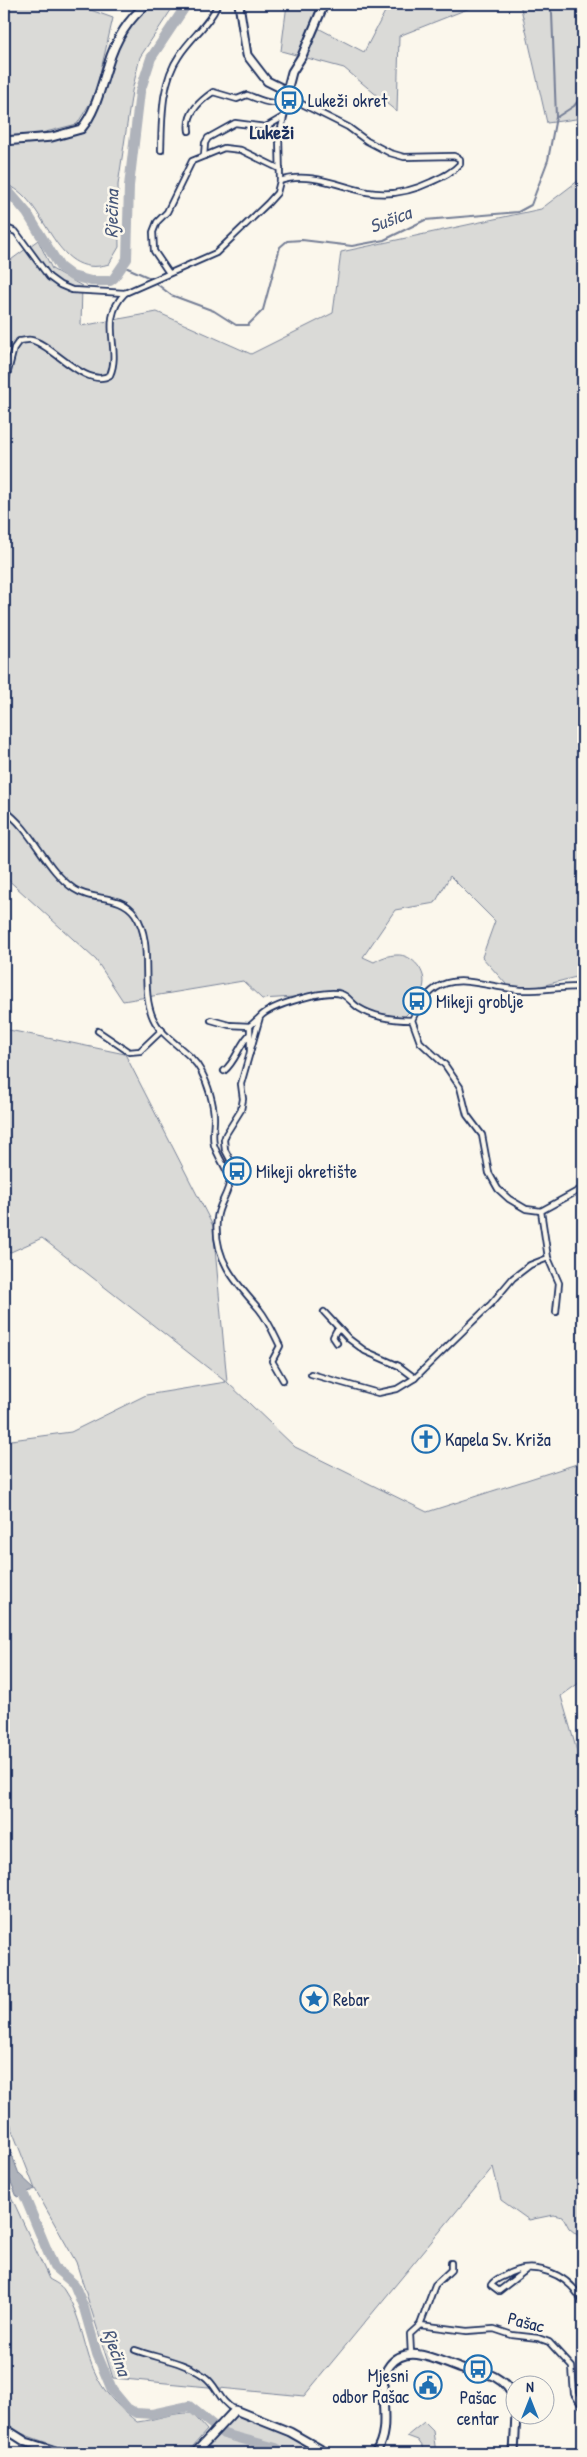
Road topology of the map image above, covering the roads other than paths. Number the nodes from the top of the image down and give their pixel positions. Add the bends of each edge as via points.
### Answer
1 (147, 4) edge
2 (218, 4) edge
3 (239, 4) edge
4 (324, 4) edge
5 (287, 94) junction
6 (284, 116) junction
7 (189, 131) dead end
8 (4, 141) edge
9 (161, 150) dead end
10 (204, 156) junction
11 (280, 169) junction
12 (280, 181) junction
13 (4, 227) edge
14 (169, 273) junction
15 (125, 293) junction
16 (4, 387) edge
17 (4, 810) edge
18 (583, 987) edge
19 (260, 1017) junction
20 (211, 1020) dead end
21 (412, 1020) junction
22 (250, 1026) junction
23 (162, 1030) junction
24 (98, 1031) dead end
25 (250, 1035) junction
26 (250, 1056) junction
27 (224, 1071) dead end
28 (583, 1078) edge
29 (580, 1086) dead end
30 (230, 1179) junction
31 (583, 1188) edge
32 (541, 1211) junction
33 (548, 1258) junction
34 (324, 1312) dead end
35 (556, 1312) dead end
36 (340, 1330) junction
37 (337, 1343) dead end
38 (311, 1374) dead end
39 (415, 1378) junction
40 (283, 1380) dead end
41 (451, 2263) dead end
42 (526, 2270) junction
43 (583, 2303) edge
44 (420, 2324) junction
45 (135, 2350) dead end
46 (411, 2354) junction
47 (504, 2385) edge
48 (583, 2407) edge
49 (231, 2412) junction
50 (515, 2424) edge
51 (4, 2428) edge
52 (197, 2450) edge
53 (62, 2453) edge
54 (327, 2453) edge
55 (375, 2453) edge
56 (514, 2453) edge

1 - 8 main road via 135,14 121,34 98,98 81,129 52,137
2 - 9 street via 206,26 177,58 166,89
3 - 5 main road via 247,55 267,81
4 - 5 main road via 292,72
5 - 6 street
5 - 7 street via 284,102 271,103 247,95 238,99 214,92 202,100 189,117
5 - 12 street via 390,153 412,158 454,156 460,159 460,164 451,173 429,183 393,193 367,192 300,177
6 - 10 street via 266,127 235,123 224,128 205,143
6 - 11 street via 279,136
10 - 11 street via 224,148 241,150
10 - 14 street via 192,161 167,212 156,222 152,232 154,251
11 - 12 street
12 - 14 street via 268,204 216,254
13 - 15 street via 16,232 38,265 60,285 72,290
14 - 15 street
15 - 16 street via 119,299 111,321 114,360 110,375 97,379 32,340 19,341 14,348
17 - 23 street via 21,825 72,888 82,894 124,904 137,917 143,939 149,1004 153,1019
18 - 21 street via 521,990 471,981 448,982 425,995
19 - 21 street via 278,1006 336,993 370,1014
19 - 22 street
19 - 26 street
20 - 22 street
21 - 32 street via 420,1042 449,1069 460,1087 467,1115 482,1135 489,1173 498,1189 526,1209
22 - 25 street
23 - 24 street via 135,1052 129,1052
23 - 30 street via 191,1056 201,1070 212,1103 214,1144
25 - 26 street
25 - 27 street via 238,1049 233,1064
26 - 30 street via 241,1084 241,1110 224,1140 225,1150 235,1169 234,1177
28 - 29 street
30 - 40 street via 217,1219 219,1248 226,1270 260,1310 280,1346 272,1361
31 - 32 street
32 - 33 street
33 - 35 street via 559,1283
33 - 39 street via 530,1265 513,1278
34 - 36 street
36 - 37 street via 333,1336
36 - 39 street via 366,1351 399,1366
38 - 39 street via 378,1393 390,1392
41 - 44 street via 451,2270 435,2285
42 - 42 street, Pašac via 499,2291 491,2285 512,2271
42 - 43 street, Pašac via 532,2268 560,2276 574,2288
44 - 46 street via 410,2334
44 - 48 street, Pašac via 461,2330 494,2328 549,2342 572,2367 574,2394
45 - 49 street via 203,2375 215,2386
46 - 47 main road via 464,2370 490,2374
46 - 55 main road via 395,2359 385,2371 383,2434
49 - 52 main road
49 - 54 main road via 290,2432
50 - 56 main road
51 - 53 main road via 26,2442

